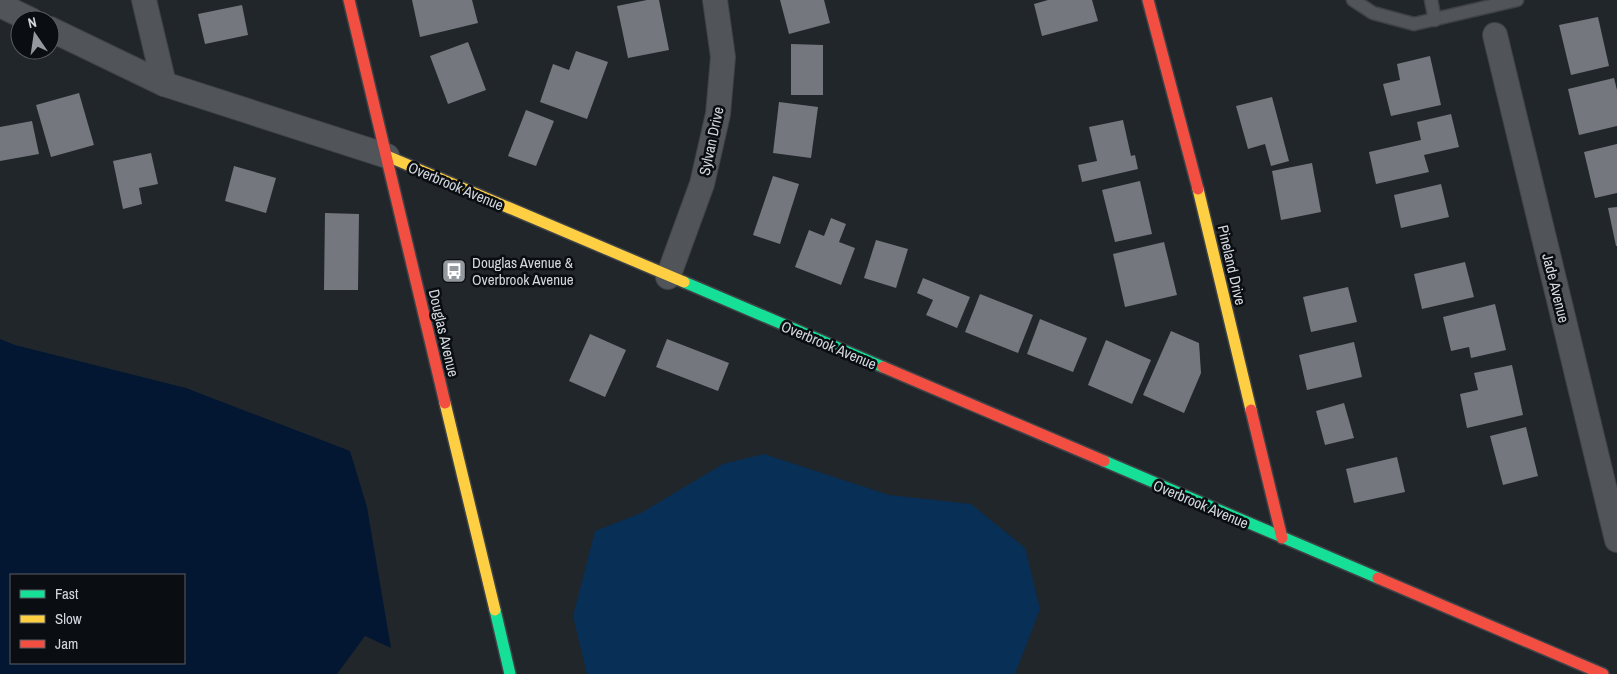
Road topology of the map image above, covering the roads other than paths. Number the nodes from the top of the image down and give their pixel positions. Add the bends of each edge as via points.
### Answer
1 (144, 0) edge
2 (349, 0) edge
3 (715, 0) edge
4 (1148, 0) edge
5 (1353, 0) edge
6 (1430, 0) edge
7 (1516, 0) edge
8 (1435, 20) junction
9 (60, 34) edge
10 (1495, 35) dead end
11 (164, 84) junction
12 (387, 156) junction
13 (668, 277) junction
14 (1282, 538) junction
15 (1617, 540) edge
16 (510, 674) edge
17 (1603, 674) edge

1 - 11 street
2 - 12 street, Douglas Avenue
3 - 13 street, Sylvan Drive via 723,57 718,114 702,184
4 - 14 street, Pineland Drive via 1195,177
5 - 8 lane via 1373,13 1414,24
6 - 8 lane
7 - 8 lane
9 - 11 street, Overbrook Avenue
10 - 15 street, Jade Avenue
11 - 12 street, Overbrook Avenue
12 - 13 street, Overbrook Avenue
12 - 16 street, Douglas Avenue
13 - 14 street, Overbrook Avenue
14 - 17 street, Overbrook Avenue

